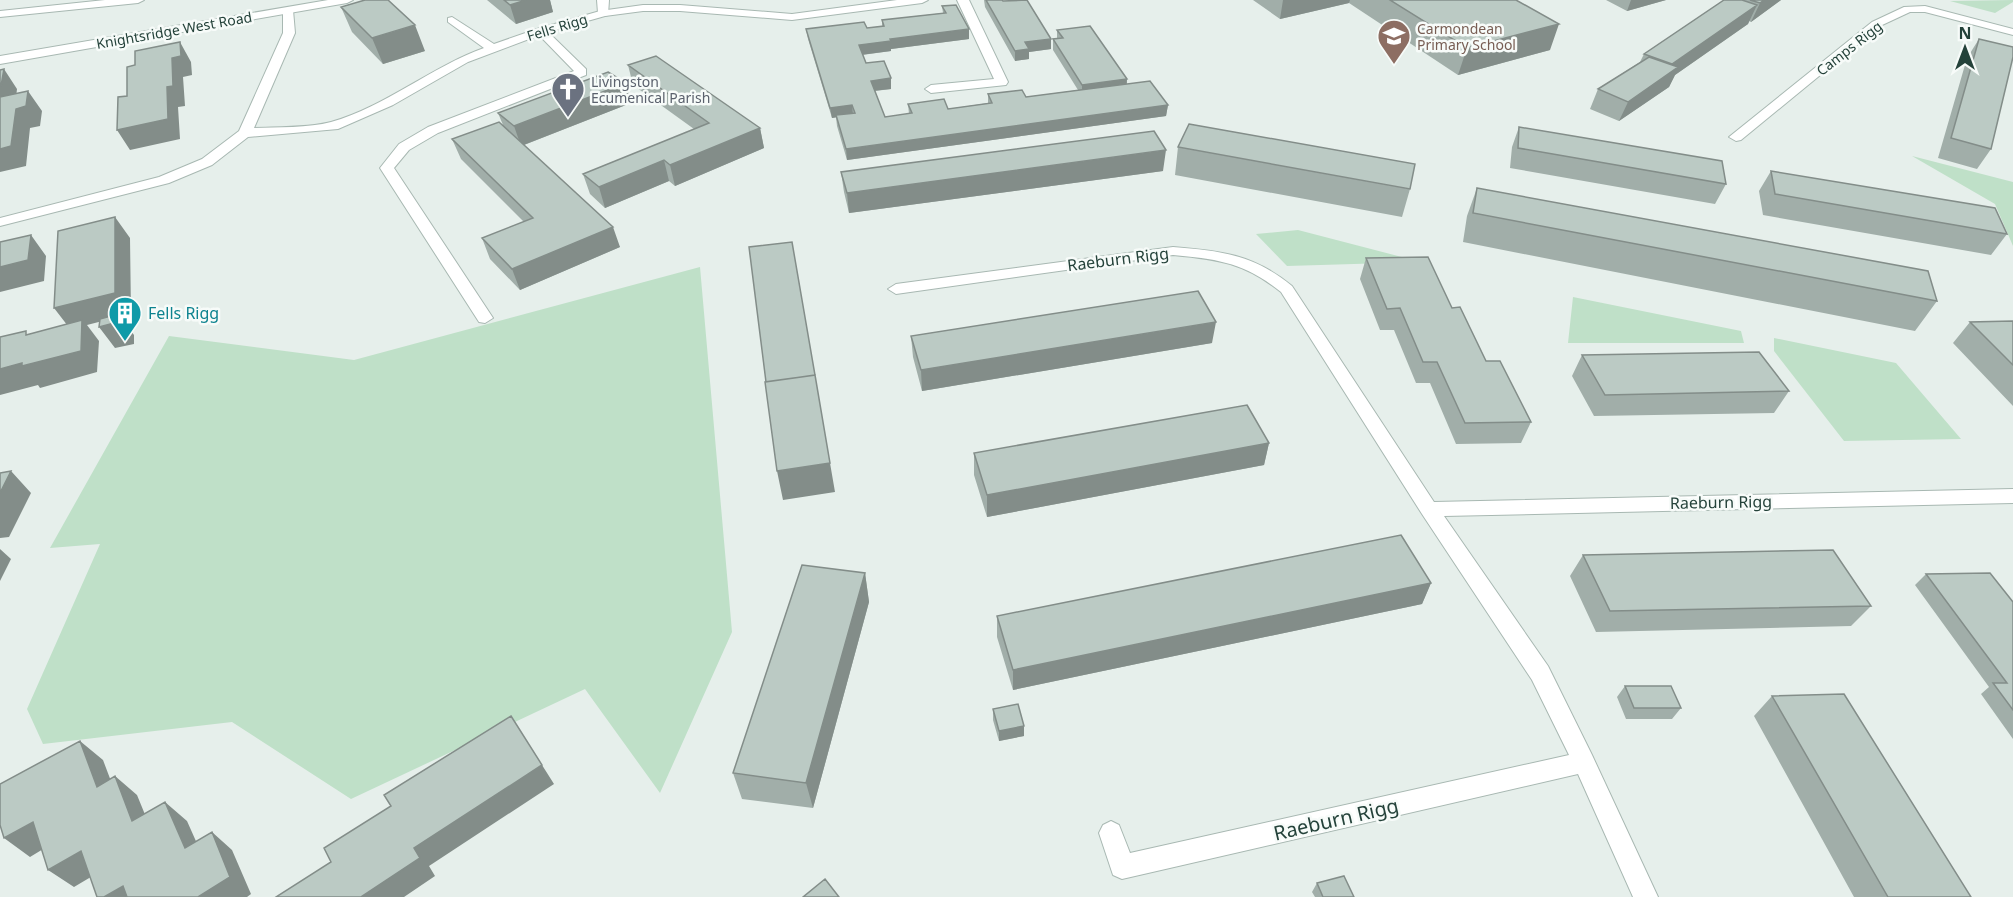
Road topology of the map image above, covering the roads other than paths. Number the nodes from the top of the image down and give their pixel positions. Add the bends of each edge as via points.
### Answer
1 (138, 0) edge
2 (347, 0) edge
3 (922, 0) edge
4 (963, 0) edge
5 (604, 6) edge
6 (287, 10) junction
7 (0, 14) edge
8 (452, 20) dead end
9 (541, 31) junction
10 (2013, 32) edge
11 (493, 49) junction
12 (0, 60) edge
13 (931, 89) dead end
14 (245, 133) junction
15 (1736, 137) dead end
16 (0, 222) edge
17 (896, 289) dead end
18 (485, 318) dead end
19 (2013, 496) edge
20 (1430, 509) junction
21 (1584, 762) junction
22 (1111, 833) dead end
23 (1646, 897) edge

1 - 7 street
2 - 6 street, Knightsridge West Road
3 - 5 street, Fells Rigg via 792,17
4 - 13 street via 1002,82
5 - 9 street, Fells Rigg
6 - 12 street, Knightsridge West Road
6 - 14 street via 288,33
8 - 11 street
9 - 11 street, Fells Rigg
9 - 18 street via 582,72 433,130 404,147 387,168
10 - 15 street, Camps Rigg via 1925,9 1908,9 1876,24
11 - 14 street, Fells Rigg via 333,126
14 - 16 street via 207,162 164,180
17 - 20 street, Raeburn Rigg via 1173,251 1221,255 1266,272 1287,290
19 - 20 street, Raeburn Rigg
20 - 21 street, Raeburn Rigg via 1540,673
21 - 22 street, Raeburn Rigg via 1122,867
21 - 23 street, Raeburn Rigg

